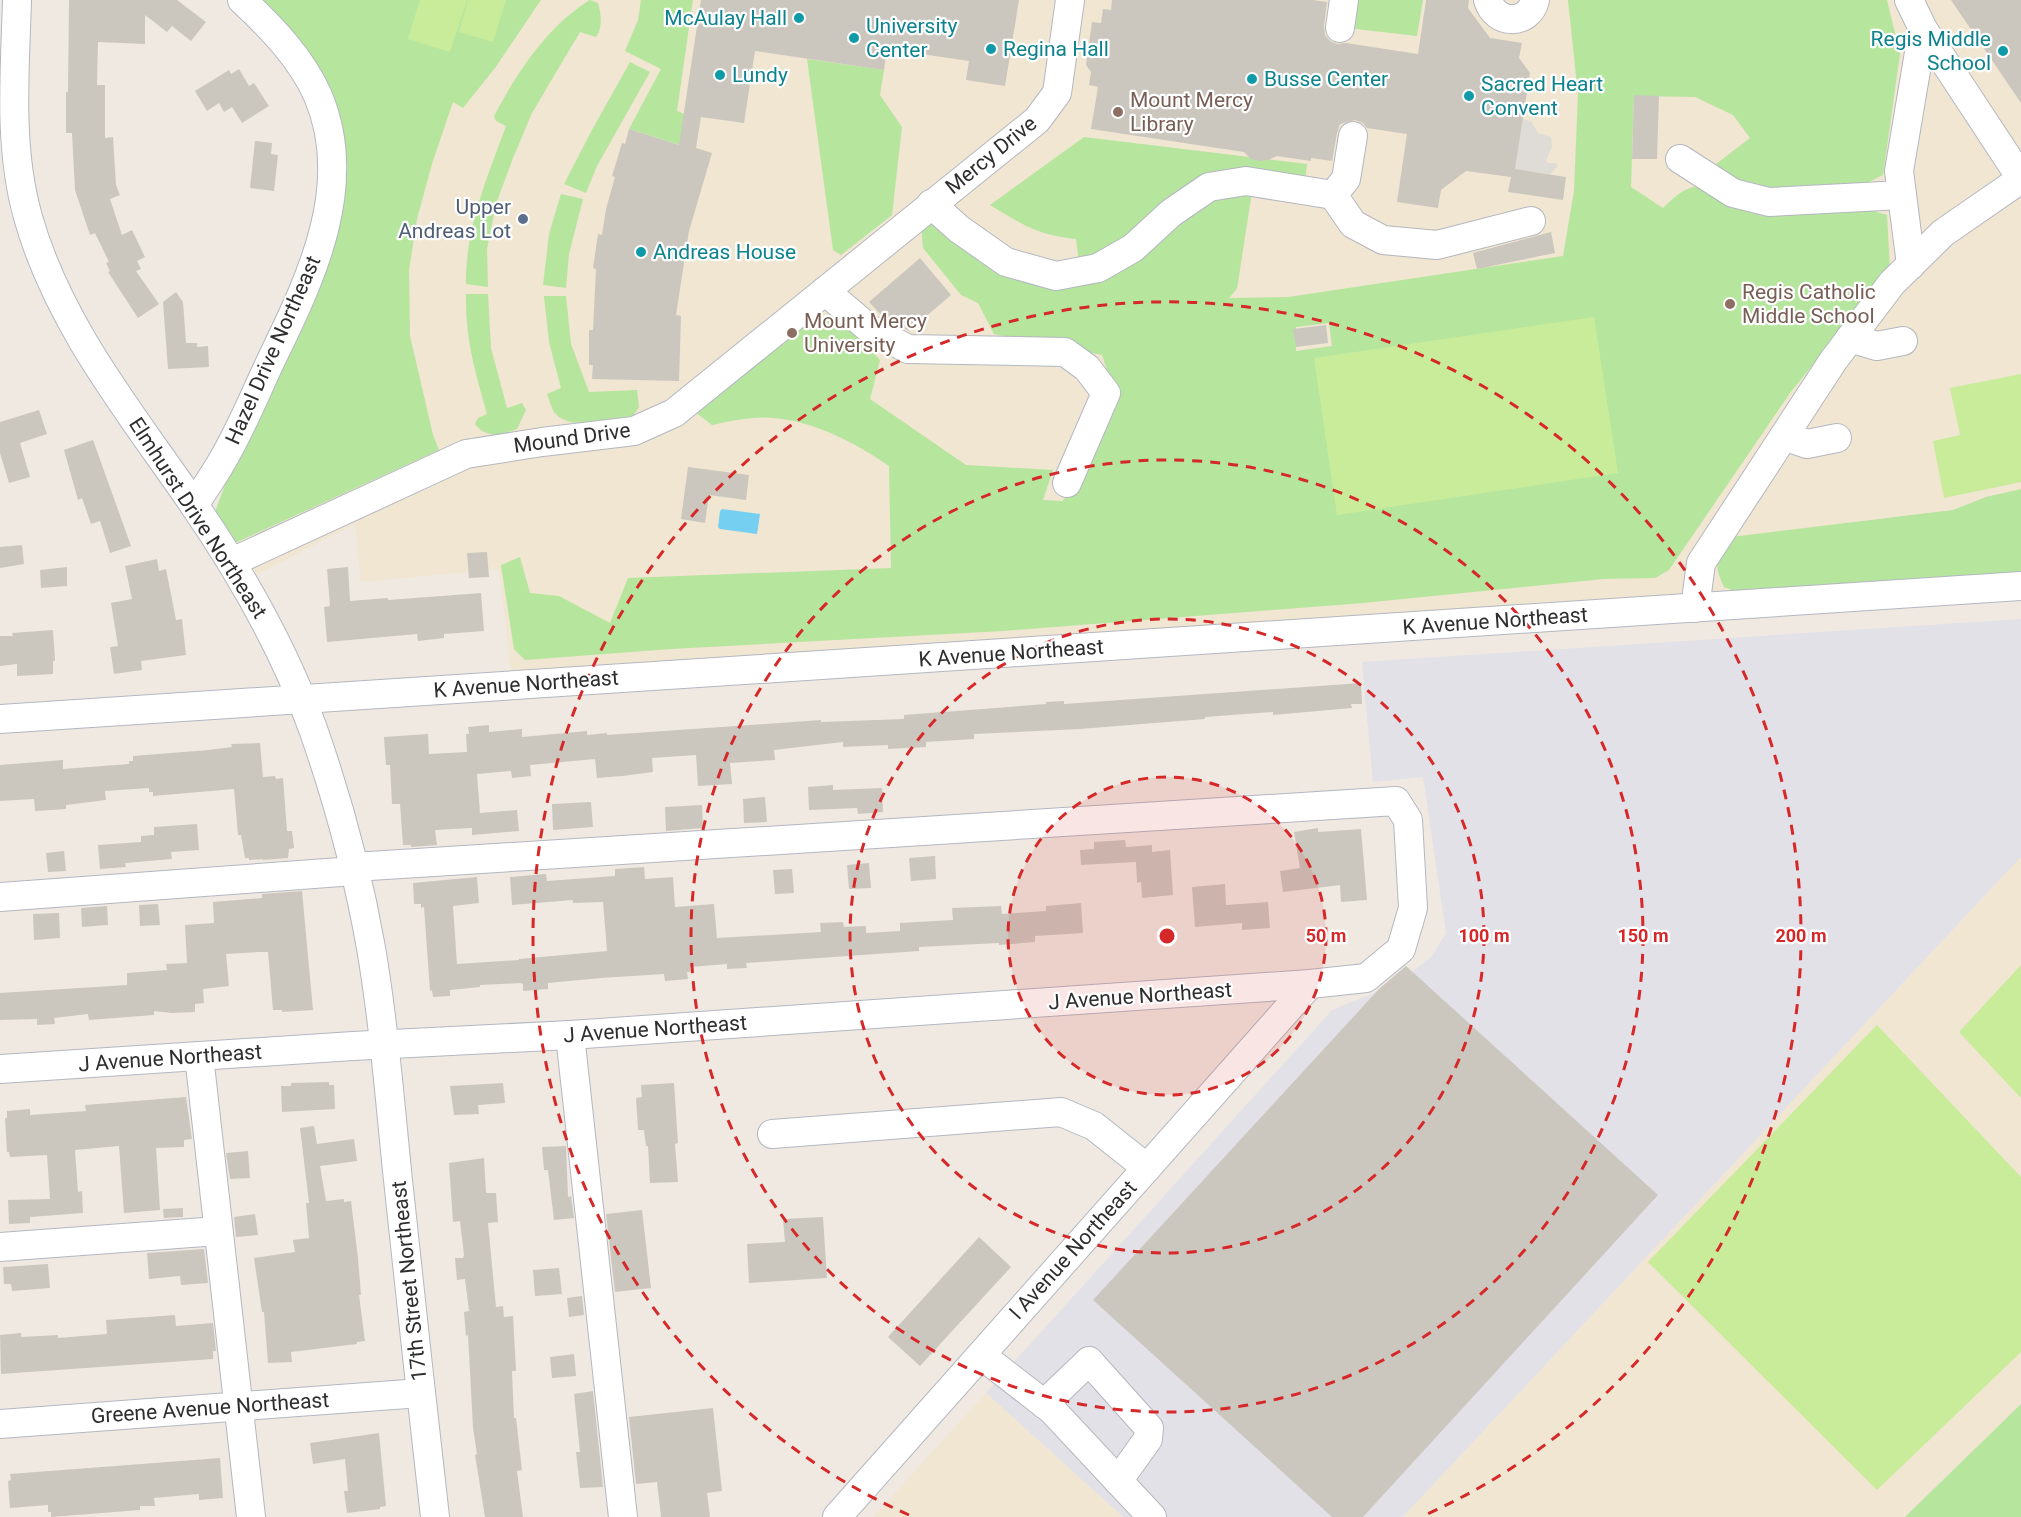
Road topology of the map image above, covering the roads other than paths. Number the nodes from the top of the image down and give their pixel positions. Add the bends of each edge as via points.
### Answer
1 (17, 0) edge
2 (242, 0) edge
3 (1070, 0) edge
4 (1344, 0) edge
5 (1488, 0) edge
6 (1535, 0) edge
7 (1909, 0) edge
8 (1340, 28) dead end
9 (1923, 29) junction
10 (1353, 136) dead end
11 (1680, 159) dead end
12 (2021, 178) edge
13 (1333, 195) junction
14 (1902, 195) junction
15 (931, 204) junction
16 (1531, 220) dead end
17 (1911, 265) junction
18 (825, 291) junction
19 (1850, 338) junction
20 (1903, 341) dead end
21 (1784, 436) junction
22 (1837, 438) dead end
23 (1067, 483) dead end
24 (195, 505) junction
25 (232, 562) junction
26 (2021, 586) edge
27 (1695, 608) junction
28 (301, 699) junction
29 (0, 719) edge
30 (354, 869) junction
31 (0, 897) edge
32 (1310, 984) junction
33 (570, 1035) junction
34 (384, 1044) junction
35 (199, 1056) junction
36 (0, 1070) edge
37 (772, 1134) dead end
38 (1147, 1168) junction
39 (218, 1231) junction
40 (0, 1247) edge
41 (981, 1355) junction
42 (421, 1393) junction
43 (1044, 1404) junction
44 (238, 1407) junction
45 (0, 1424) edge
46 (1118, 1481) junction
47 (251, 1517) edge
48 (435, 1517) edge
49 (623, 1517) edge
50 (837, 1517) edge
51 (1152, 1517) edge

1 - 24 street, Elmhurst Drive Northeast via 17,165 44,265 108,382
2 - 24 street, Hazel Drive Northeast via 270,27 318,96 328,132 332,178 327,221 292,317 222,461
3 - 15 street, Mercy Drive via 1057,93 1037,120
4 - 8 street
5 - 6 street via 1494,12 1509,20 1531,11
7 - 9 street
9 - 12 street
9 - 14 street via 1899,171
10 - 13 street via 1346,179
11 - 14 street via 1733,193 1769,202
12 - 17 street via 1943,233
13 - 15 street via 1246,181 1209,188 1171,213 1133,248 1098,268 1056,276 1006,262 958,229
13 - 16 street via 1353,224 1383,240 1437,244
14 - 17 street
15 - 18 street, Mound Drive
17 - 19 street via 1892,283
18 - 23 street via 871,330 908,349 1065,352 1087,368 1106,393
18 - 25 street, Mound Drive via 674,413 634,431 466,454
19 - 20 street via 1877,346
19 - 21 street
21 - 22 street via 1807,444
21 - 27 street via 1701,563
24 - 25 street, Elmhurst Drive Northeast
25 - 28 street, Elmhurst Drive Northeast via 272,630
26 - 27 street, K Avenue Northeast
27 - 28 street, K Avenue Northeast
28 - 29 street, K Avenue Northeast
28 - 30 street, Elmhurst Drive Northeast via 326,768
30 - 31 street
30 - 32 street, J Avenue Northeast via 1396,801 1408,820 1413,908 1401,949 1366,978
30 - 34 street, Elmhurst Drive Northeast via 371,948
32 - 33 street, J Avenue Northeast
32 - 38 street, I Avenue Northeast
33 - 34 street, J Avenue Northeast
33 - 49 street
34 - 35 street, J Avenue Northeast
34 - 42 street, 17th Street Northeast
35 - 36 street, J Avenue Northeast
35 - 39 street
37 - 38 street via 1061,1112 1094,1126
38 - 41 street, I Avenue Northeast
39 - 40 street
39 - 44 street
41 - 43 street
41 - 50 street, I Avenue Northeast
42 - 44 street, Greene Avenue Northeast
42 - 48 street, 17th Street Northeast
43 - 46 street
43 - 46 street via 1089,1361 1149,1428 1148,1439
44 - 45 street, Greene Avenue Northeast
44 - 47 street
46 - 51 street

